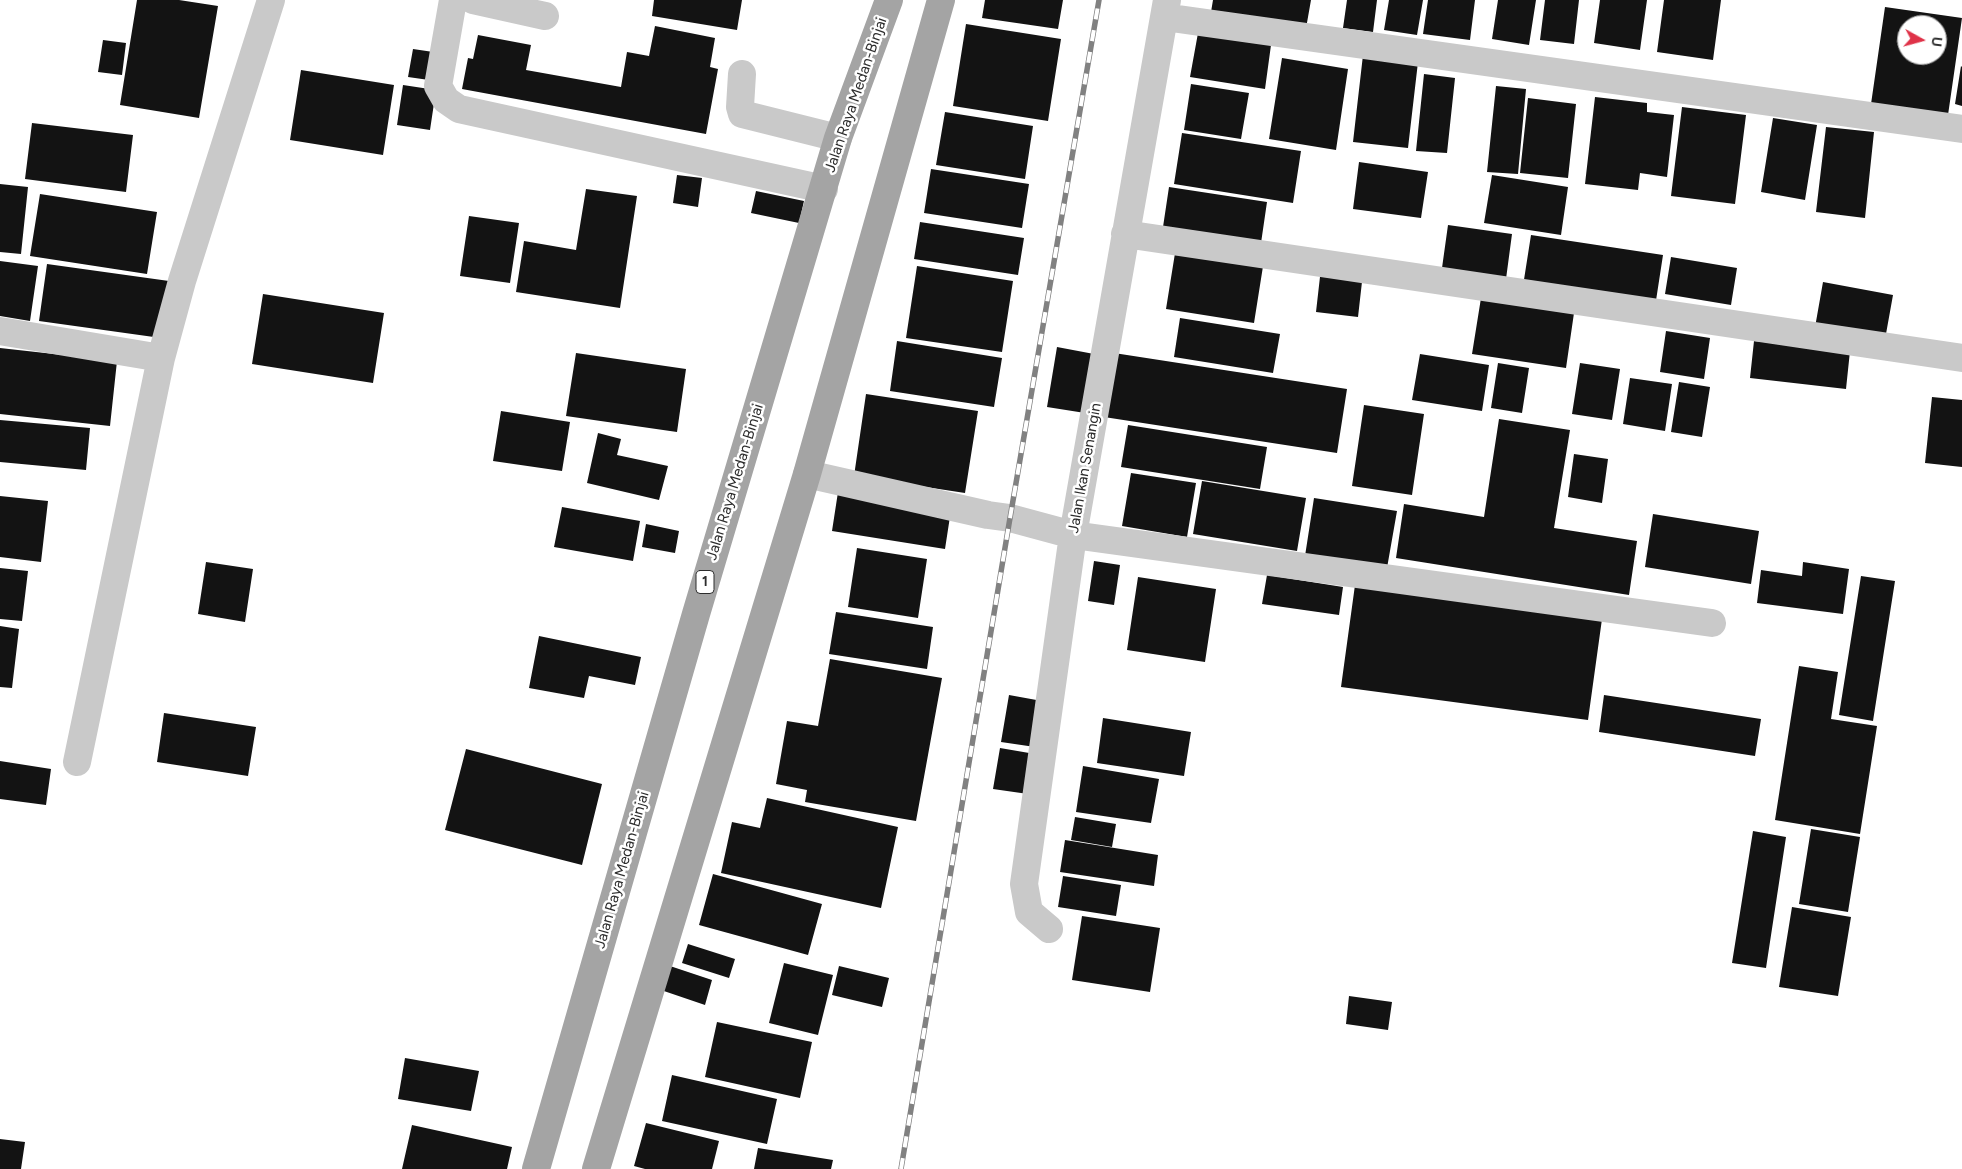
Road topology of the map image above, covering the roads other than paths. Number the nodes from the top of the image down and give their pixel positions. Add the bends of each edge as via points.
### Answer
1 (271, 0) edge
2 (453, 0) edge
3 (473, 0) edge
4 (889, 0) edge
5 (942, 0) edge
6 (1166, 9) edge
7 (545, 16) dead end
8 (742, 74) dead end
9 (1962, 129) edge
10 (838, 138) junction
11 (824, 189) junction
12 (1125, 234) junction
13 (0, 331) edge
14 (161, 358) junction
15 (1962, 358) edge
16 (808, 474) junction
17 (1073, 535) junction
18 (1712, 622) dead end
19 (77, 762) dead end
20 (1049, 928) dead end
21 (536, 1169) edge
22 (596, 1169) edge

1 - 14 street via 185,271
2 - 11 street via 438,86 446,100 459,109
3 - 7 street
4 - 10 main road, Jalan Raya Medan-Binjai / 1
5 - 16 main road
6 - 9 street
6 - 12 street, Jalan Ikan Senangin
8 - 10 street via 742,114
10 - 11 main road, Jalan Raya Medan-Binjai / 1
11 - 21 main road, Jalan Raya Medan-Binjai / 1 via 698,604
12 - 15 street
12 - 17 street, Jalan Ikan Senangin
13 - 14 street
14 - 19 street
16 - 17 street
16 - 22 main road
17 - 18 street
17 - 20 street, Jalan Ikan Senangin via 1024,884 1029,912

